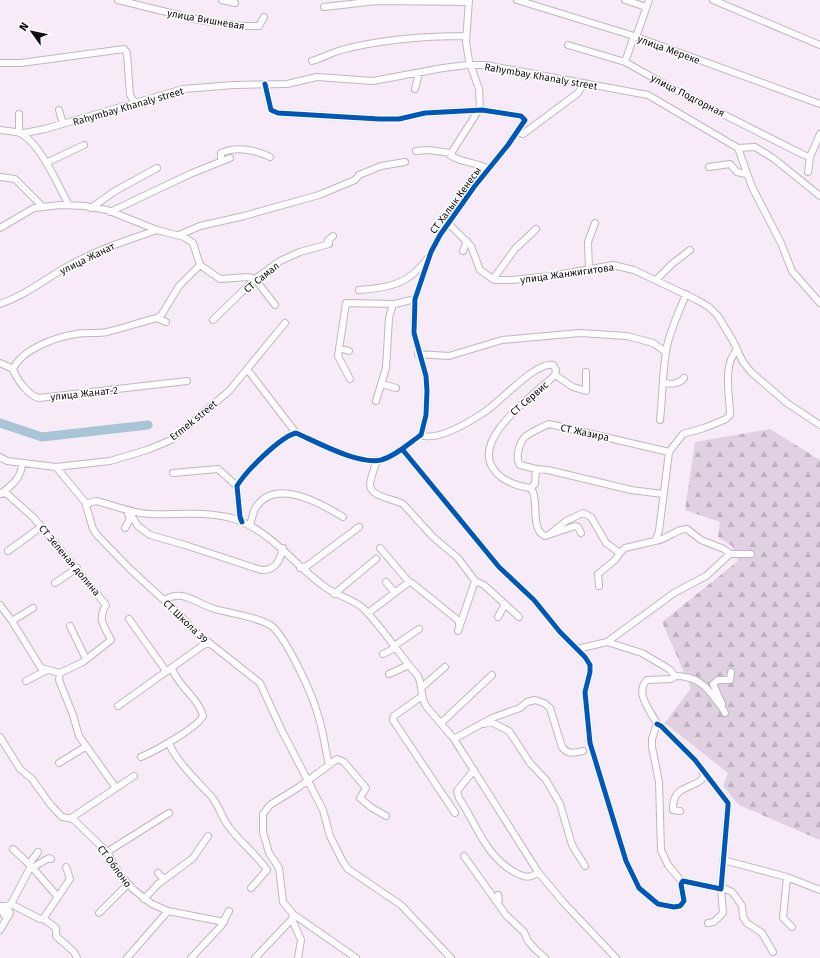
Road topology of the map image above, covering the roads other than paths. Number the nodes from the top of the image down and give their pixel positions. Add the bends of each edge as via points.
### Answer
1 (118, 0) edge
2 (222, 0) edge
3 (517, 0) edge
4 (625, 0) edge
5 (649, 0) edge
6 (713, 0) edge
7 (469, 1) edge
8 (235, 3) dead end
9 (324, 7) dead end
10 (646, 7) junction
11 (264, 17) dead end
12 (466, 36) junction
13 (635, 37) junction
14 (568, 45) dead end
15 (820, 45) edge
16 (312, 61) dead end
17 (625, 62) junction
18 (0, 63) edge
19 (471, 64) junction
20 (419, 73) junction
21 (584, 83) junction
22 (266, 84) junction
23 (415, 89) dead end
24 (135, 103) junction
25 (820, 104) edge
26 (59, 110) dead end
27 (478, 110) junction
28 (20, 114) dead end
29 (63, 124) junction
30 (0, 130) edge
31 (518, 132) junction
32 (19, 133) junction
33 (820, 134) edge
34 (84, 145) dead end
35 (738, 148) junction
36 (416, 151) dead end
37 (451, 153) junction
38 (807, 156) junction
39 (270, 157) dead end
40 (230, 158) dead end
41 (221, 161) junction
42 (405, 162) dead end
43 (46, 163) junction
44 (709, 167) dead end
45 (157, 168) dead end
46 (488, 169) junction
47 (808, 172) dead end
48 (746, 174) junction
49 (0, 177) edge
50 (820, 196) edge
51 (69, 205) junction
52 (43, 207) junction
53 (90, 208) junction
54 (110, 212) junction
55 (448, 223) junction
56 (595, 223) dead end
57 (0, 228) edge
58 (536, 229) dead end
59 (157, 230) junction
60 (182, 236) junction
61 (333, 236) dead end
62 (467, 241) junction
63 (690, 250) dead end
64 (463, 251) dead end
65 (431, 252) junction
66 (200, 265) junction
67 (589, 270) junction
68 (255, 279) junction
69 (493, 279) junction
70 (656, 280) junction
71 (359, 290) dead end
72 (686, 294) junction
73 (413, 302) junction
74 (820, 303) edge
75 (0, 304) edge
76 (392, 304) junction
77 (275, 305) dead end
78 (157, 318) junction
79 (213, 320) dead end
80 (166, 322) dead end
81 (285, 324) dead end
82 (339, 348) junction
83 (737, 350) junction
84 (349, 351) dead end
85 (666, 352) junction
86 (418, 354) junction
87 (0, 363) edge
88 (14, 369) junction
89 (247, 369) junction
90 (586, 372) dead end
91 (556, 375) junction
92 (684, 378) dead end
93 (350, 380) dead end
94 (187, 381) dead end
95 (663, 382) junction
96 (382, 384) junction
97 (396, 388) dead end
98 (376, 401) dead end
99 (730, 415) junction
100 (660, 420) dead end
101 (733, 422) dead end
102 (820, 425) edge
103 (296, 433) junction
104 (421, 435) junction
105 (402, 449) junction
106 (669, 452) junction
107 (0, 457) edge
108 (377, 460) junction
109 (22, 464) junction
110 (56, 467) junction
111 (536, 469) junction
112 (173, 473) dead end
113 (237, 486) junction
114 (530, 488) junction
115 (0, 494) edge
116 (663, 494) junction
117 (85, 502) junction
118 (125, 509) junction
119 (343, 517) dead end
120 (242, 522) junction
121 (250, 525) junction
122 (41, 527) junction
123 (359, 527) dead end
124 (125, 528) dead end
125 (551, 533) junction
126 (581, 533) dead end
127 (658, 539) junction
128 (282, 548) junction
129 (380, 548) dead end
130 (8, 551) dead end
131 (620, 553) junction
132 (730, 554) junction
133 (751, 554) dead end
134 (376, 559) dead end
135 (76, 568) junction
136 (300, 568) junction
137 (475, 581) junction
138 (386, 582) dead end
139 (409, 582) junction
140 (55, 583) dead end
141 (599, 586) dead end
142 (395, 593) junction
143 (334, 594) junction
144 (164, 600) junction
145 (505, 604) junction
146 (0, 605) edge
147 (32, 608) dead end
148 (368, 614) junction
149 (498, 617) dead end
150 (519, 617) dead end
151 (129, 619) dead end
152 (12, 621) junction
153 (70, 626) dead end
154 (419, 629) dead end
155 (607, 642) junction
156 (208, 643) junction
157 (395, 647) junction
158 (578, 649) junction
159 (384, 654) dead end
160 (86, 659) junction
161 (409, 665) junction
162 (445, 667) dead end
163 (172, 668) junction
164 (47, 670) junction
165 (166, 671) junction
166 (731, 672) dead end
167 (60, 673) junction
168 (389, 674) dead end
169 (492, 675) dead end
170 (675, 676) junction
171 (26, 682) dead end
172 (422, 687) junction
173 (422, 696) junction
174 (118, 706) dead end
175 (441, 723) junction
176 (484, 724) junction
177 (656, 724) junction
178 (0, 737) edge
179 (454, 739) junction
180 (169, 743) junction
181 (85, 747) junction
182 (582, 751) dead end
183 (141, 757) dead end
184 (59, 763) dead end
185 (329, 766) junction
186 (474, 770) junction
187 (704, 773) junction
188 (134, 776) dead end
189 (308, 780) junction
190 (116, 788) junction
191 (680, 811) dead end
192 (169, 813) dead end
193 (455, 813) dead end
194 (386, 816) dead end
195 (71, 818) junction
196 (208, 836) dead end
197 (13, 849) dead end
198 (38, 852) dead end
199 (107, 852) junction
200 (464, 856) dead end
201 (50, 859) dead end
202 (724, 860) junction
203 (31, 866) junction
204 (585, 866) dead end
205 (66, 867) dead end
206 (538, 872) junction
207 (158, 873) dead end
208 (787, 878) junction
209 (164, 879) junction
210 (682, 882) junction
211 (128, 884) junction
212 (251, 888) dead end
213 (721, 888) junction
214 (820, 890) edge
215 (58, 897) junction
216 (144, 899) junction
217 (6, 906) edge
218 (168, 911) junction
219 (229, 911) dead end
220 (99, 913) dead end
221 (293, 916) junction
222 (43, 918) junction
223 (224, 922) junction
224 (4, 923) junction
225 (708, 923) dead end
226 (792, 927) dead end
227 (0, 930) edge
228 (773, 952) dead end
229 (77, 958) edge
230 (127, 958) edge
231 (191, 958) edge
232 (255, 958) edge
233 (298, 958) edge
234 (356, 958) edge
235 (451, 958) edge
236 (545, 958) edge
237 (616, 958) edge

1 - 11 street, улица Вишневая via 200,20 242,26 259,26
2 - 8 street
3 - 13 street, улица Мереке
4 - 10 street
5 - 10 street
6 - 15 street
7 - 9 street via 377,1
7 - 12 street
10 - 13 street
12 - 16 street via 406,39 341,50
12 - 19 street
13 - 17 street
13 - 25 street, улица Мереке
14 - 17 street, улица Подгорная
17 - 38 street, улица Подгорная
18 - 24 street via 21,63 124,49 130,95
19 - 20 street, Rahymbay Khanaly street
19 - 21 street, Rahymbay Khanaly street via 501,67 531,75
19 - 27 street via 479,89
20 - 22 street, Rahymbay Khanaly street via 373,81 317,77 287,84
20 - 23 street
21 - 31 street, СТ Халык Кенесы via 578,93 523,134
21 - 35 street, Rahymbay Khanaly street via 628,90 652,97
22 - 24 street, Rahymbay Khanaly street via 183,89
22 - 27 street via 271,110 278,113 399,119 425,113
24 - 29 street, Rahymbay Khanaly street
26 - 29 street
27 - 31 street via 521,116 525,120
27 - 37 street
28 - 32 street
29 - 32 street, Rahymbay Khanaly street
30 - 32 street, Rahymbay Khanaly street
31 - 46 street, СТ Халык Кенесы
32 - 43 street via 28,138
33 - 38 street
34 - 43 street
35 - 48 street
35 - 50 street, Rahymbay Khanaly street via 755,147 773,158
36 - 37 street
37 - 46 street via 460,160
38 - 47 street
39 - 41 street via 252,150 227,150 221,153
40 - 41 street
41 - 54 street
42 - 60 street via 381,166 319,195 200,226
43 - 51 street
44 - 48 street via 730,164 737,172
45 - 53 street via 115,190
46 - 55 street, СТ Халык Кенесы
48 - 74 street via 781,243 792,271
49 - 52 street via 15,179
51 - 52 street
51 - 53 street
52 - 57 street via 30,210
53 - 54 street
54 - 59 street
55 - 62 street
55 - 65 street, СТ Халык Кенесы
56 - 67 street via 588,242
58 - 69 street via 516,249
59 - 60 street
59 - 75 street, улица Жанат via 135,236 81,259 13,300
60 - 66 street via 193,243
61 - 68 street, СТ Самал via 328,240 329,244 286,258
62 - 64 street
62 - 69 street via 480,270
63 - 70 street
65 - 71 street via 407,280 390,286
65 - 73 street, СТ Халык Кенесы
66 - 68 street via 217,278
66 - 78 street via 179,286
67 - 69 street, улица Жанжигитова via 525,279
67 - 70 street, улица Жанжигитова via 607,265 621,266
68 - 77 street
68 - 79 street, СТ Самал
70 - 72 street, улица Жанжигитова
72 - 83 street, улица Жанжигитова via 715,312
72 - 85 street
73 - 76 street
73 - 86 street, СТ Халык Кенесы
76 - 82 street via 346,303
76 - 96 street via 387,363
78 - 80 street
78 - 88 street via 106,332 59,338 26,354 17,362
81 - 89 street, Ermek street
82 - 84 street
82 - 93 street via 338,356
83 - 99 street via 727,380
83 - 102 street, улица Жанжигитова via 756,378 796,410
85 - 86 street via 653,343 627,336 580,334 502,340 449,356
85 - 95 street
86 - 104 street, СТ Халык Кенесы via 426,376 427,391 426,415
87 - 88 street
88 - 94 street, улица Жанат-2 via 34,397 39,398
89 - 103 street
89 - 110 street, Ermek street via 230,391 171,440 110,461
90 - 91 street via 586,391
91 - 104 street, СТ Сервис via 553,365 548,365 520,381 485,412 441,435
91 - 114 street, СТ Сервис via 512,412 497,433 490,449 489,462 497,473 509,482
92 - 95 street via 668,384
95 - 100 street
96 - 97 street
96 - 98 street
99 - 101 street
99 - 106 street via 704,428 683,434
103 - 108 street via 347,455
103 - 113 street via 288,435 256,462
104 - 105 street
105 - 108 street
105 - 158 street via 499,567 534,600 560,632
106 - 111 street, СТ Жазира via 549,424 526,436 518,453 520,465
106 - 116 street
107 - 109 street, Ermek street
108 - 137 street via 370,484 372,491 403,504 433,537 458,558
109 - 110 street, Ermek street
109 - 115 street, СТ Зеленая долина via 19,479
110 - 117 street, СТ Школа 39
111 - 114 street via 535,484
111 - 116 street via 631,490
112 - 113 street via 218,469
113 - 120 street
114 - 125 street via 535,499 539,532 545,536
115 - 122 street, СТ Зеленая долина via 6,493
116 - 127 street
117 - 118 street via 96,501
117 - 144 street, СТ Школа 39 via 93,529 130,570
118 - 120 street via 149,514 211,514
118 - 124 street via 130,516
118 - 128 street via 138,526 150,536 261,570 270,570 274,567
119 - 121 street via 300,495 282,493 269,497 257,506
120 - 121 street
121 - 128 street
122 - 130 street
122 - 135 street, СТ Зеленая долина
123 - 136 street via 307,566
125 - 126 street via 575,526
125 - 131 street via 566,521 585,513 591,517 606,543
127 - 131 street via 625,548
127 - 132 street via 687,528 701,540
128 - 136 street
129 - 139 street
131 - 141 street via 598,574
132 - 133 street
132 - 155 street via 706,576 674,593
134 - 143 street
135 - 140 street
135 - 160 street, СТ Зеленая долина via 105,602 101,620 112,640
136 - 143 street
137 - 139 street via 459,628 459,621
137 - 145 street via 484,585
138 - 142 street
139 - 142 street
142 - 148 street
143 - 148 street via 361,606
144 - 156 street, СТ Школа 39
144 - 185 street via 180,595 274,628 300,672 317,712
145 - 149 street
145 - 150 street
146 - 152 street
147 - 152 street
148 - 157 street
151 - 165 street
152 - 164 street via 41,668
153 - 160 street
154 - 157 street
155 - 158 street
155 - 170 street via 642,653 669,669
156 - 163 street
156 - 189 street, СТ Школа 39 via 260,682
157 - 159 street
157 - 161 street
158 - 210 street via 590,665 585,692 590,743 626,862 639,888 658,904 677,907 682,904
160 - 167 street, СТ Зеленая долина
161 - 168 street
161 - 172 street via 418,676
162 - 172 street
163 - 165 street
163 - 180 street via 203,716 197,724
164 - 167 street
164 - 171 street
165 - 174 street
166 - 170 street via 730,680 718,680 713,684 724,712 702,683
167 - 181 street via 59,680 73,715 78,736
169 - 175 street
170 - 177 street via 671,679 649,679 643,686 644,700
172 - 173 street
173 - 175 street via 426,706
173 - 193 street via 392,718
175 - 179 street
176 - 179 street
176 - 182 street via 492,718 520,708 527,702 541,702 550,708 564,749 570,753
176 - 204 street via 491,722 509,731 530,763 546,780 560,804 572,845
177 - 187 street via 695,760
177 - 210 street via 652,747 659,782 662,850 668,865
178 - 195 street, СТ Облоно via 20,769 32,779 50,804 62,817
179 - 186 street
180 - 183 street
180 - 212 street via 203,789 216,802 228,826 268,870
181 - 184 street
181 - 190 street
185 - 189 street
185 - 194 street via 337,759 344,762 366,788 360,798
186 - 206 street
186 - 206 street via 457,791 487,846 502,865 522,876 531,877
187 - 191 street via 702,781 686,786 674,800 673,810
187 - 202 street via 728,803
188 - 190 street
189 - 221 street via 270,804 262,818 269,853 279,868 283,902
189 - 235 street, СТ Школа 39 via 323,810 330,836 348,869 401,905
190 - 195 street
192 - 199 street
195 - 199 street, СТ Облоно
196 - 209 street via 193,858
197 - 203 street
198 - 203 street
199 - 211 street, СТ Облоно
200 - 236 street via 516,926
201 - 203 street
202 - 208 street
202 - 213 street
203 - 215 street
203 - 217 street
205 - 215 street via 70,879
206 - 237 street
207 - 209 street
208 - 214 street
208 - 226 street via 783,918
209 - 216 street
210 - 213 street
211 - 216 street, СТ Облоно
211 - 220 street
213 - 225 street via 723,913 714,922
213 - 228 street via 732,892 742,906 743,917 747,923 762,933
215 - 222 street
216 - 218 street, СТ Облоно
217 - 222 street
217 - 224 street via 2,914
217 - 224 street via 10,912
218 - 223 street, СТ Облоно
218 - 230 street
219 - 223 street
221 - 232 street
221 - 233 street via 301,940
221 - 234 street
222 - 229 street via 56,928 56,936
223 - 231 street
224 - 227 street

